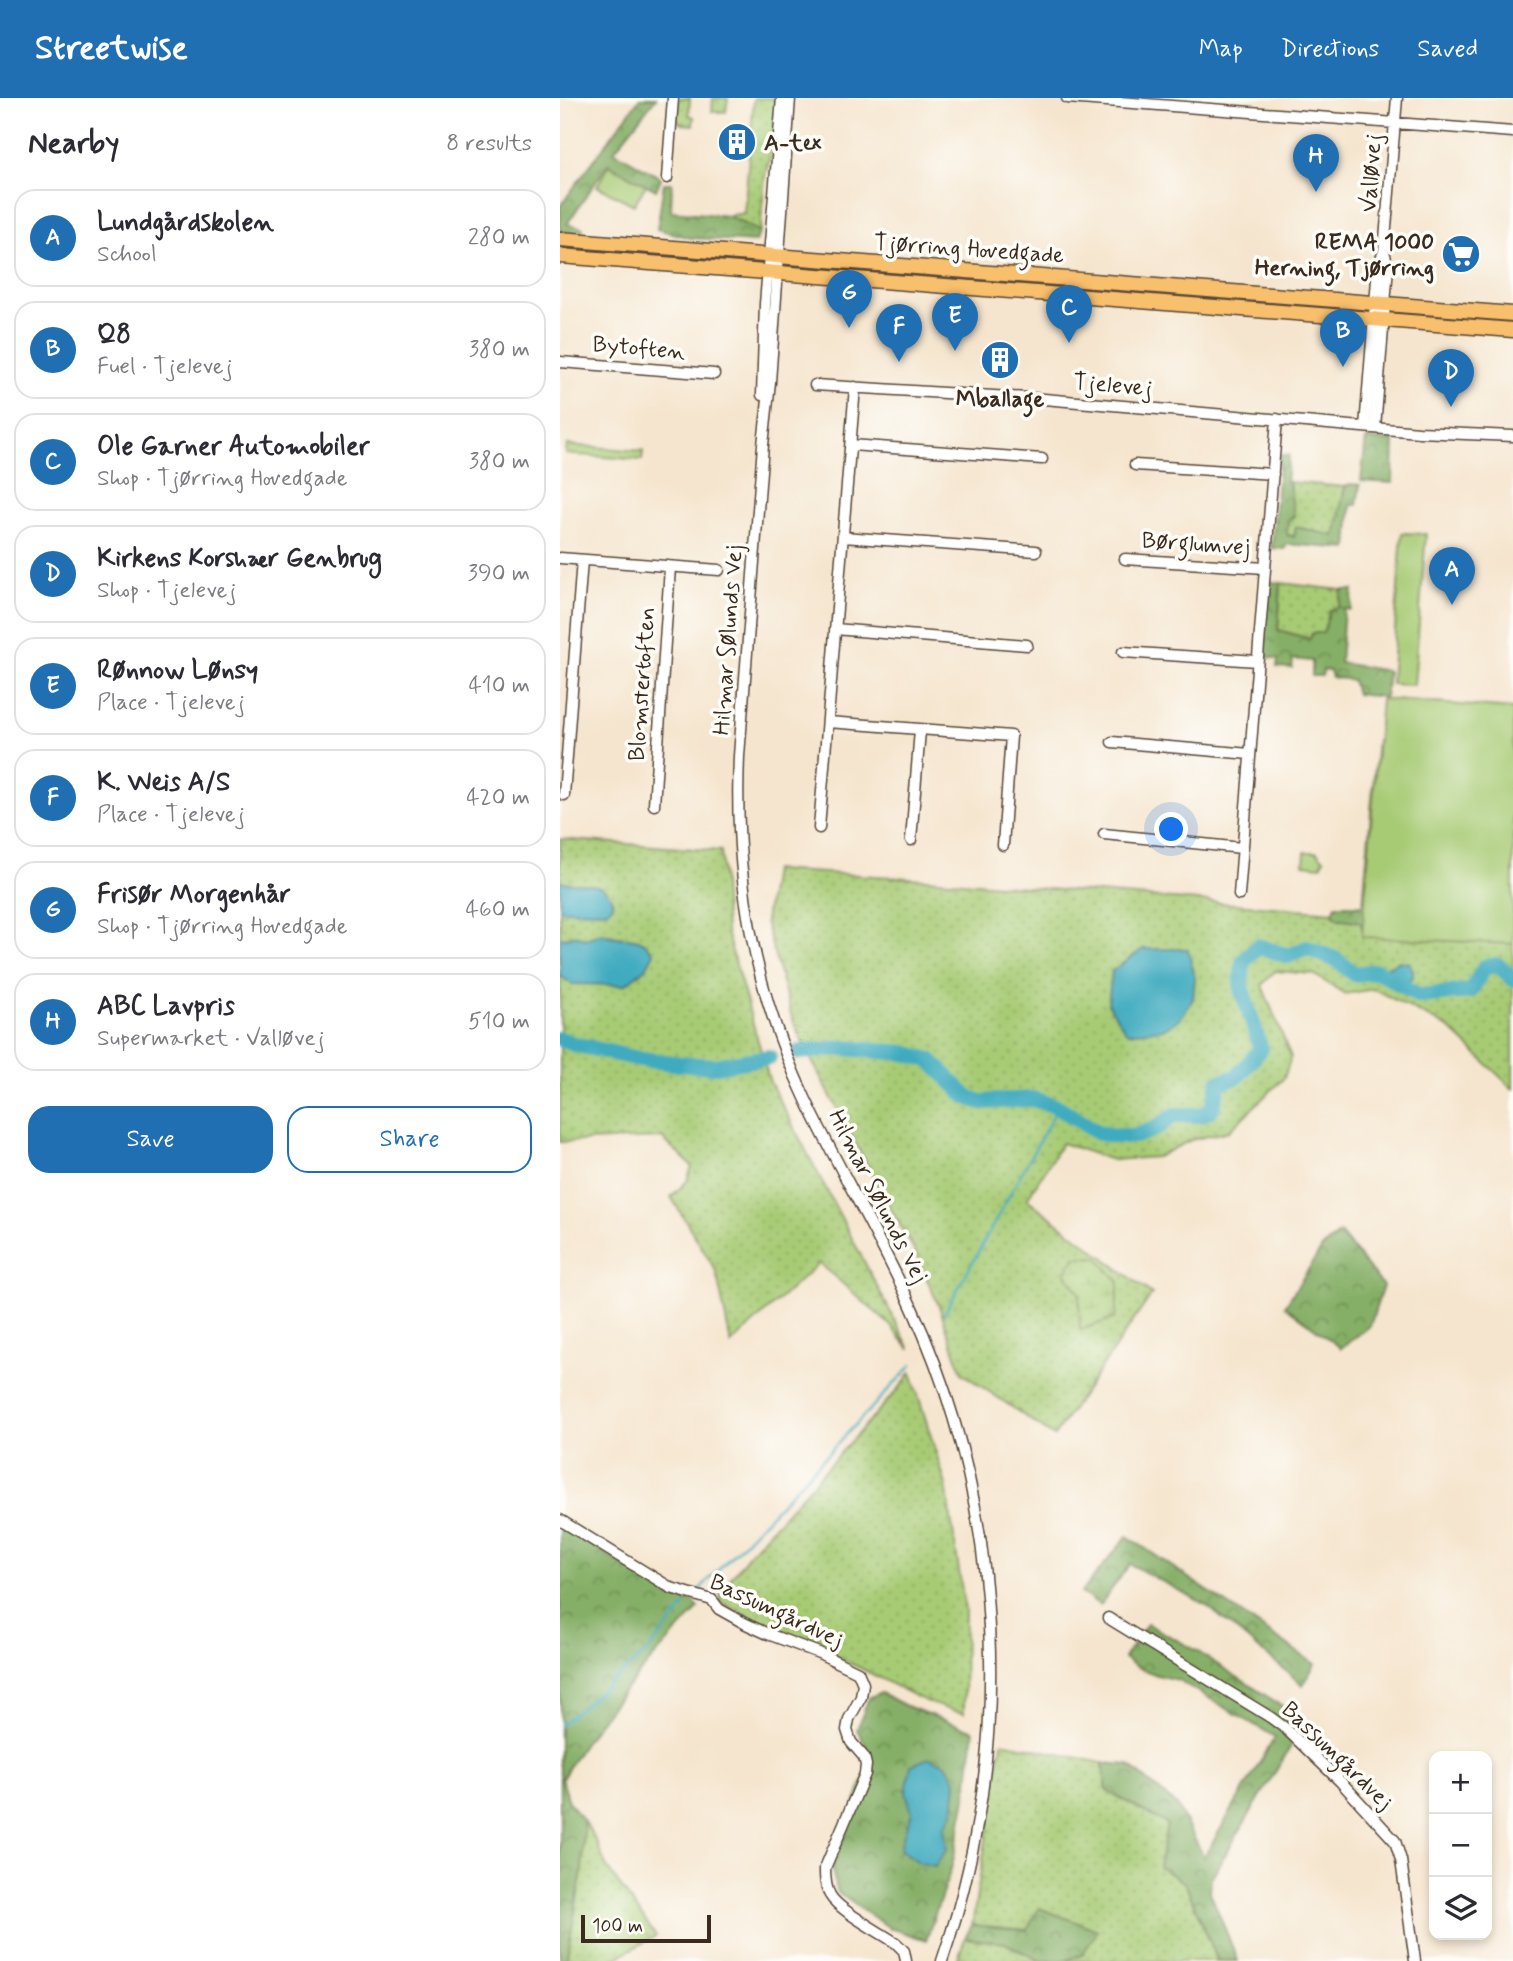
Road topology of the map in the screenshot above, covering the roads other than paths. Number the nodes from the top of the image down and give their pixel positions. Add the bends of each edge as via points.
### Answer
1 (673, 98) edge
2 (782, 98) edge
3 (790, 98) edge
4 (1067, 98) edge
5 (1396, 98) edge
6 (1394, 124) junction
7 (1513, 132) edge
8 (667, 178) dead end
9 (560, 239) edge
10 (560, 256) edge
11 (774, 256) junction
12 (772, 272) junction
13 (1380, 303) junction
14 (1513, 314) edge
15 (1379, 319) junction
16 (1513, 330) edge
17 (560, 362) edge
18 (714, 374) dead end
19 (815, 385) dead end
20 (855, 387) junction
21 (1277, 419) junction
22 (1370, 428) junction
23 (1513, 436) edge
24 (851, 445) junction
25 (1042, 459) dead end
26 (1135, 466) dead end
27 (1272, 474) junction
28 (843, 537) junction
29 (1035, 551) dead end
30 (560, 558) edge
31 (1125, 559) dead end
32 (582, 560) junction
33 (670, 567) junction
34 (1265, 568) junction
35 (719, 570) dead end
36 (835, 629) junction
37 (1027, 645) dead end
38 (1123, 652) dead end
39 (1257, 661) junction
40 (828, 722) junction
41 (920, 730) junction
42 (1112, 742) dead end
43 (1250, 754) junction
44 (564, 795) dead end
45 (654, 805) dead end
46 (818, 828) dead end
47 (1104, 834) dead end
48 (911, 840) dead end
49 (1003, 845) dead end
50 (1242, 848) junction
51 (1238, 895) dead end
52 (560, 1520) edge
53 (1108, 1618) dead end
54 (906, 1961) edge
55 (942, 1961) edge
56 (1415, 1961) edge

1 - 8 street
2 - 11 street
3 - 11 street
4 - 6 street
5 - 6 street, Valløvej
6 - 7 street
6 - 13 street, Valløvej via 1384,251 1388,267
9 - 11 main road, Tjørring Hovedgade
10 - 12 main road, Tjørring Hovedgade
11 - 12 street, Hilmar Sølunds Vej
11 - 13 main road, Tjørring Hovedgade
12 - 15 main road, Tjørring Hovedgade
12 - 55 street, Hilmar Sølunds Vej via 738,793 741,877 751,942 770,1010 798,1082 928,1343 976,1510 990,1626 986,1762 971,1858
13 - 14 main road, Tjørring Hovedgade
13 - 15 street
15 - 16 main road, Tjørring Hovedgade
15 - 22 street
17 - 18 street, Bytoften
19 - 20 street, Tjelevej
20 - 21 street, Tjelevej
20 - 24 street
21 - 22 street, Tjelevej
21 - 27 street, Børglumvej
22 - 23 street, Tjelevej
24 - 25 street
24 - 28 street
26 - 27 street
27 - 34 street, Børglumvej
28 - 29 street
28 - 36 street
30 - 32 street
31 - 34 street, Børglumvej
32 - 33 street
32 - 44 street
33 - 35 street
33 - 45 street, Blomstertoften
34 - 39 street, Børglumvej
36 - 37 street
36 - 40 street
38 - 39 street
39 - 43 street, Børglumvej
40 - 41 street
40 - 46 street
41 - 48 street
41 - 49 street via 1011,736
42 - 43 street
43 - 50 street, Børglumvej
47 - 50 street
50 - 51 street, Børglumvej
52 - 54 street, Bassumgårdvej via 671,1588 712,1600 744,1623 858,1672 863,1684 861,1697 847,1730 864,1756 865,1774 825,1868 826,1882 835,1903 896,1943
53 - 56 street, Bassumgårdvej via 1285,1728 1395,1841

